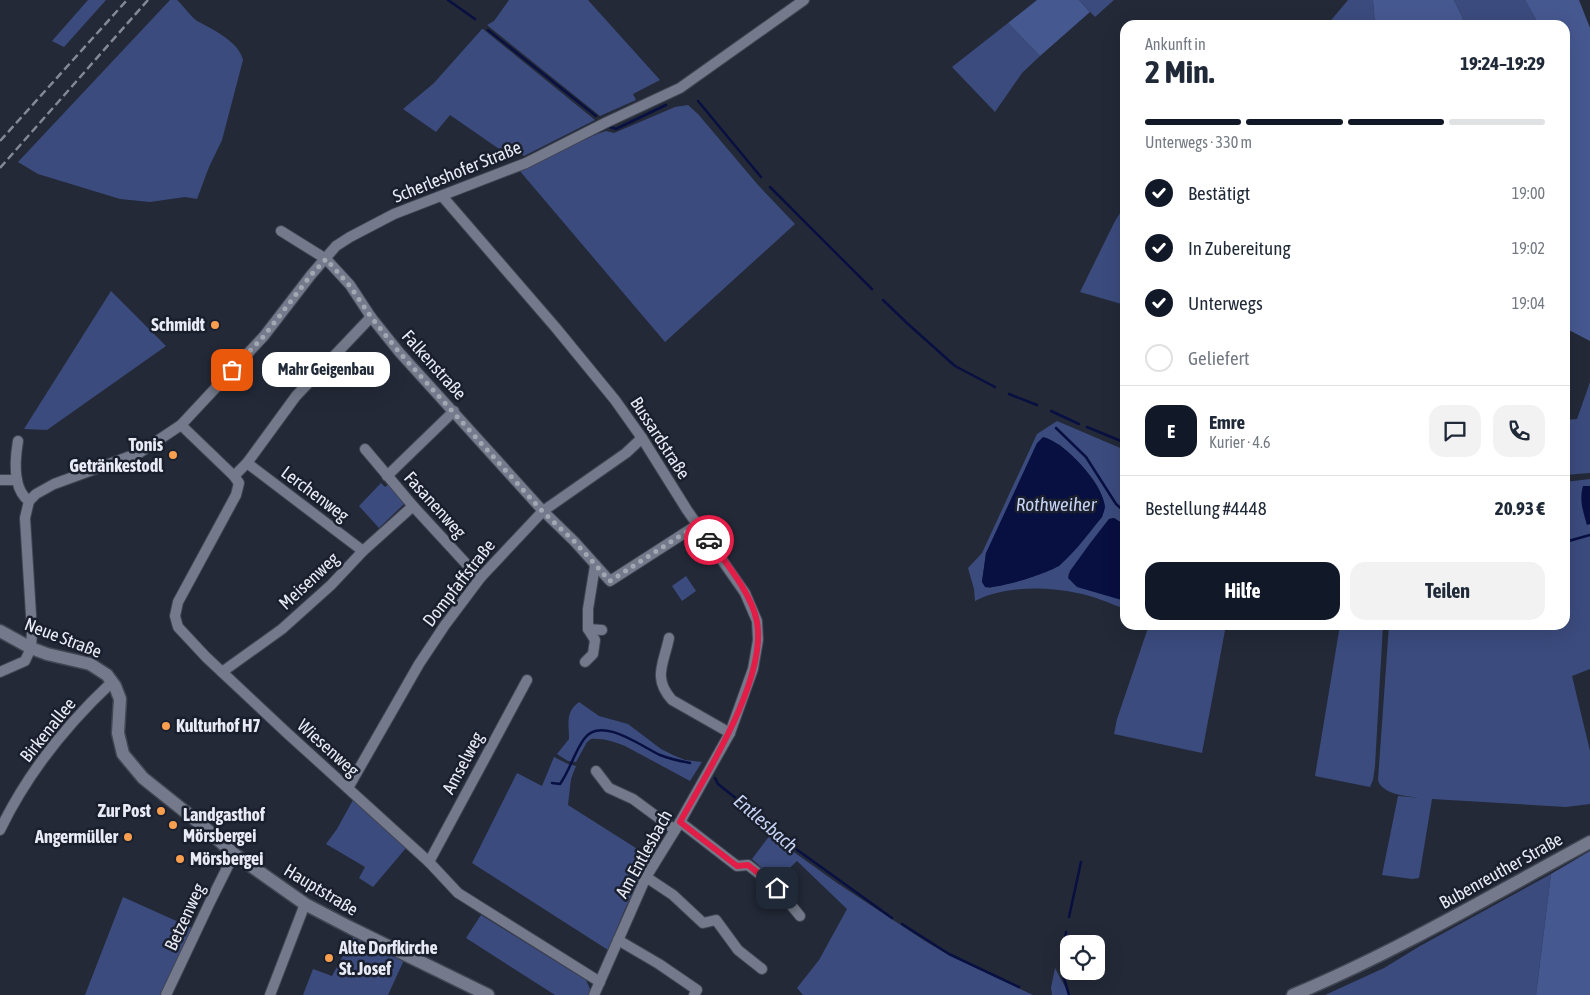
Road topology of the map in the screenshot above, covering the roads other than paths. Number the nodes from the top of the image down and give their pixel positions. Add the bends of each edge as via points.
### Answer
1 (804, 0) edge
2 (442, 196) junction
3 (281, 231) dead end
4 (326, 259) junction
5 (371, 317) junction
6 (454, 411) junction
7 (181, 425) junction
8 (642, 438) junction
9 (18, 441) dead end
10 (365, 449) dead end
11 (247, 463) junction
12 (234, 476) junction
13 (388, 476) junction
14 (0, 480) edge
15 (17, 480) junction
16 (29, 501) junction
17 (413, 506) junction
18 (543, 512) junction
19 (697, 525) junction
20 (363, 551) junction
21 (596, 566) junction
22 (481, 577) junction
23 (588, 630) junction
24 (602, 630) dead end
25 (0, 631) edge
26 (669, 638) dead end
27 (31, 648) junction
28 (585, 662) dead end
29 (0, 672) edge
30 (222, 672) junction
31 (526, 680) dead end
32 (112, 682) junction
33 (730, 733) junction
34 (596, 772) dead end
35 (348, 788) junction
36 (678, 826) junction
37 (0, 830) edge
38 (1590, 842) edge
39 (234, 854) junction
40 (429, 862) junction
41 (646, 877) junction
42 (305, 904) junction
43 (800, 916) dead end
44 (618, 940) junction
45 (762, 969) dead end
46 (600, 982) junction
47 (166, 995) edge
48 (270, 995) edge
49 (488, 995) edge
50 (594, 995) edge
51 (694, 995) edge
52 (1293, 995) edge

1 - 2 street, Scherleshofer Straße via 680,88 526,162
2 - 4 street, Scherleshofer Straße via 371,225 336,246
2 - 8 street, Bussardstraße via 607,389
3 - 4 street
4 - 5 street, Falkenstraße
4 - 7 street, Scherleshofer Straße via 264,336
5 - 6 street, Falkenstraße
5 - 11 street via 296,396
6 - 13 street, Fasanenweg
6 - 18 street, Falkenstraße
7 - 12 street
7 - 16 street, Scherleshofer Straße via 139,453 43,489
8 - 18 street, Dompfaffstraße
8 - 19 street, Bussardstraße
9 - 15 street
10 - 13 street, Fasanenweg
11 - 12 street
11 - 20 street, Lerchenweg
12 - 30 street, Wiesenweg via 239,483 236,494 188,581 175,616 178,627
13 - 17 street, Fasanenweg
14 - 15 street
15 - 16 street
16 - 27 street via 24,530
17 - 20 street, Meisenweg
17 - 22 street, Fasanenweg
18 - 21 street, Falkenstraße
18 - 22 street, Dompfaffstraße
19 - 21 street, Falkenstraße via 610,581
19 - 33 street, Bussardstraße via 745,592 757,621 754,669
20 - 30 street, Meisenweg via 331,585 282,628
21 - 23 street via 585,608
22 - 35 street, Dompfaffstraße via 419,664
23 - 24 street
23 - 28 street via 595,640 593,654
25 - 27 street, Neue Straße
26 - 33 street via 660,681 665,691 672,700
27 - 29 street via 25,661
27 - 32 street, Neue Straße via 90,664
30 - 35 street, Wiesenweg
31 - 40 street, Amselweg
32 - 37 street, Birkenallee via 64,731 14,800
32 - 39 street, Hauptstraße via 120,699 118,733 123,754 144,778
33 - 36 street, Am Entlesbach
34 - 36 street via 610,788
35 - 40 street, Wiesenweg
36 - 41 street, Am Entlesbach
36 - 43 street via 737,866 748,865 777,888
38 - 52 street, Bubenreuther Straße via 1428,932
39 - 42 street, Hauptstraße
39 - 47 street, Betzenweg
40 - 46 street, Wiesenweg via 458,893
41 - 44 street, Am Entlesbach
41 - 45 street via 673,895 702,923 716,920 738,950
42 - 48 street
42 - 49 street, Hauptstraße
44 - 46 street, Am Entlesbach
44 - 51 street via 696,990
46 - 50 street, Am Entlesbach

